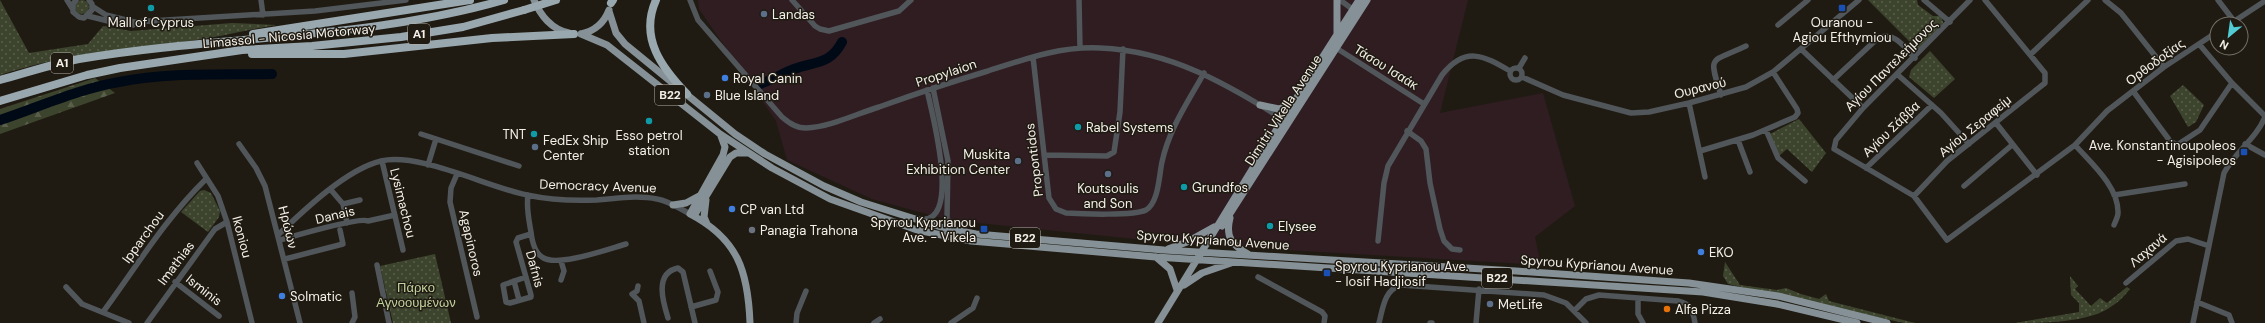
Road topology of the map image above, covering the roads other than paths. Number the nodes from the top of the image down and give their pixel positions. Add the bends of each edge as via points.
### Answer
1 (67, 0) edge
2 (76, 0) edge
3 (89, 0) edge
4 (261, 0) edge
5 (406, 0) edge
6 (470, 0) edge
7 (504, 0) edge
8 (534, 0) edge
9 (556, 0) edge
10 (656, 0) edge
11 (690, 0) edge
12 (792, 0) edge
13 (911, 0) edge
14 (1079, 0) edge
15 (1337, 0) edge
16 (1340, 0) edge
17 (1359, 0) edge
18 (1367, 0) edge
19 (1807, 0) edge
20 (1859, 0) edge
21 (1924, 0) edge
22 (1970, 0) edge
23 (1984, 0) edge
24 (2088, 0) edge
25 (2105, 0) edge
26 (2218, 0) edge
27 (2265, 1) edge
28 (611, 4) edge
29 (92, 6) junction
30 (72, 8) junction
31 (1356, 12) junction
32 (263, 15) junction
33 (88, 16) junction
34 (2228, 16) edge
35 (2241, 16) edge
36 (1950, 22) junction
37 (1778, 25) dead end
38 (578, 34) junction
39 (1336, 36) junction
40 (2209, 37) edge
41 (218, 42) junction
42 (2199, 44) junction
43 (1746, 46) dead end
44 (1333, 47) junction
45 (1080, 48) junction
46 (1123, 49) junction
47 (1801, 49) junction
48 (2031, 54) junction
49 (201, 56) junction
50 (1033, 57) junction
51 (1525, 58) dead end
52 (1915, 58) junction
53 (2164, 67) junction
54 (1519, 68) junction
55 (1510, 71) junction
56 (1773, 72) junction
57 (1204, 73) junction
58 (1898, 75) junction
59 (1522, 78) junction
60 (0, 80) edge
61 (1833, 80) junction
62 (2232, 83) junction
63 (930, 89) junction
64 (2133, 91) junction
65 (687, 94) junction
66 (1721, 95) junction
67 (0, 101) edge
68 (1689, 103) junction
69 (1292, 104) junction
70 (1424, 104) junction
71 (1260, 105) junction
72 (1932, 105) junction
73 (1863, 108) junction
74 (2265, 117) edge
75 (1285, 121) junction
76 (1996, 123) junction
77 (1766, 130) junction
78 (1407, 131) junction
79 (420, 134) dead end
80 (720, 134) junction
81 (436, 139) junction
82 (1738, 140) junction
83 (239, 144) dead end
84 (1969, 144) junction
85 (2245, 144) junction
86 (2012, 145) junction
87 (2076, 145) junction
88 (1700, 151) junction
89 (748, 153) junction
90 (1044, 155) junction
91 (2265, 155) edge
92 (382, 161) junction
93 (197, 164) dead end
94 (428, 165) junction
95 (519, 166) dead end
96 (1866, 168) junction
97 (1750, 172) dead end
98 (457, 174) junction
99 (2037, 175) junction
100 (1705, 177) dead end
101 (206, 179) junction
102 (1805, 181) dead end
103 (2185, 184) dead end
104 (1964, 186) dead end
105 (331, 190) junction
106 (704, 194) junction
107 (2114, 194) junction
108 (528, 195) junction
109 (1914, 196) junction
110 (360, 200) dead end
111 (343, 204) junction
112 (673, 205) junction
113 (1232, 212) junction
114 (395, 215) junction
115 (692, 215) junction
116 (908, 217) junction
117 (227, 222) junction
118 (347, 223) junction
119 (707, 224) junction
120 (1218, 224) junction
121 (2114, 225) dead end
122 (340, 230) dead end
123 (954, 230) junction
124 (531, 234) junction
125 (280, 237) junction
126 (1378, 241) dead end
127 (626, 244) dead end
128 (2209, 246) junction
129 (403, 250) dead end
130 (1164, 250) junction
131 (1460, 250) dead end
132 (1200, 255) junction
133 (1249, 255) junction
134 (1156, 256) junction
135 (285, 259) junction
136 (561, 261) junction
137 (1235, 261) junction
138 (377, 265) dead end
139 (710, 271) dead end
140 (1258, 276) dead end
141 (526, 277) junction
142 (561, 280) dead end
143 (514, 281) junction
144 (176, 282) junction
145 (2126, 283) dead end
146 (1184, 285) junction
147 (638, 286) dead end
148 (66, 287) dead end
149 (1479, 289) junction
150 (1177, 290) junction
151 (806, 291) dead end
152 (352, 293) dead end
153 (977, 298) dead end
154 (1638, 298) junction
155 (519, 300) junction
156 (2197, 302) junction
157 (691, 307) junction
158 (1168, 307) junction
159 (1575, 310) junction
160 (103, 312) junction
161 (219, 316) dead end
162 (477, 318) dead end
163 (668, 318) dead end
164 (880, 319) dead end
165 (129, 323) edge
166 (147, 323) edge
167 (252, 323) edge
168 (300, 323) edge
169 (352, 323) edge
170 (389, 323) edge
171 (644, 323) edge
172 (694, 323) edge
173 (750, 323) edge
174 (796, 323) edge
175 (874, 323) edge
176 (951, 323) edge
177 (1158, 323) edge
178 (1324, 323) edge
179 (1379, 323) edge
180 (1476, 323) edge
181 (1586, 323) edge
182 (1643, 323) edge
183 (1695, 323) edge
184 (1858, 323) edge
185 (1887, 323) edge
186 (2193, 323) edge
187 (2232, 323) edge

1 - 30 street
2 - 30 street
3 - 29 street
4 - 32 street
5 - 32 street
6 - 41 highway via 262,32
7 - 41 highway, A1 via 470,10 392,24
8 - 38 main road, B22 via 540,12 561,32
9 - 49 highway, Limassol - Nicosia Motorway / A1, bridge via 463,27 408,36 350,43 248,49
10 - 65 highway via 650,24 653,46 669,75
11 - 63 street, Propylaion via 698,20 782,117 796,126 810,128
12 - 13 street via 815,26 829,31 899,11
14 - 45 street
15 - 39 main road
16 - 31 street
17 - 31 main road, Dimitri Vikella Avenue
18 - 31 main road, Dimitri Vikella Avenue
19 - 37 street
20 - 47 street, Ουρανού
21 - 36 street
22 - 36 street, Αγίου Παντελεήμονος
23 - 48 street
24 - 48 street
25 - 53 street via 2121,14
26 - 34 street
27 - 35 street
28 - 38 main road, B22 via 600,25 591,31
28 - 65 main road, Spyrou Kyprianou Avenue / B22 via 613,28 625,44
29 - 32 street via 106,15 134,22
29 - 33 street
30 - 33 street via 80,17
31 - 39 main road, Dimitri Vikella Avenue
31 - 44 main road, Dimitri Vikella Avenue
32 - 33 street via 139,25 124,25
36 - 52 street, Αγίου Παντελεήμονος
38 - 49 highway via 492,38 344,54
38 - 80 main road, Spyrou Kyprianou Avenue / B22 via 607,45
39 - 44 main road, Dimitri Vikella Avenue
40 - 42 street, Ορθοδοξίας
41 - 60 highway, A1 via 78,59
42 - 53 street, Ορθοδοξίας
42 - 62 street
43 - 66 street via 1719,57 1714,63 1712,68
44 - 69 main road, Dimitri Vikella Avenue
44 - 70 street, Τάσου Ισαάκ
44 - 75 main road, Dimitri Vikella Avenue
45 - 46 street, Propylaion
45 - 50 street, Propylaion
46 - 57 street, Propylaion via 1168,60
46 - 90 street via 1120,112 1114,152 1107,156
47 - 56 street, Ουρανού
47 - 61 street
48 - 76 street, Αγίου Σεραφείμ via 2045,73 2046,80
49 - 67 highway, Limassol - Nicosia Motorway / A1 via 87,75
50 - 63 street, Propylaion
50 - 90 street, Propontidos
51 - 54 street
52 - 58 street, Αγίου Παντελεήμονος
52 - 61 street via 1898,40 1883,36
53 - 64 street, Ορθοδοξίας
54 - 55 street
54 - 59 street via 1523,72
55 - 59 street via 1513,80
55 - 70 street via 1491,60 1475,55 1461,57 1450,64
56 - 66 street, Ουρανού via 1746,87
56 - 77 street via 1798,113 1795,117
57 - 71 street, Propylaion
57 - 90 street, Propontidos via 1170,136 1163,155 1155,199 1145,210 1069,213 1059,211 1049,198
58 - 72 street
58 - 73 street, Αγίου Παντελεήμονος
59 - 68 street, Ουρανού via 1563,95 1631,113 1649,112
61 - 73 street
62 - 64 street via 2200,130 2177,145 2170,141
62 - 74 street
63 - 116 street via 940,155 941,198 938,211 931,217 923,220
63 - 123 street via 948,161 947,218
64 - 87 street, Ορθοδοξίας via 2107,111
65 - 116 main road, Spyrou Kyprianou Avenue / B22 via 735,134 796,172 861,202
66 - 68 street, Ουρανού
68 - 88 street
69 - 71 main road via 1279,109
69 - 75 main road, Dimitri Vikella Avenue
70 - 78 street
71 - 75 street, Propylaion
72 - 84 street
72 - 96 street, Αγίου Σάββα
73 - 96 street, Αγίου Παντελεήμονος via 1836,140 1834,149
74 - 85 street
75 - 113 main road, Dimitri Vikella Avenue
75 - 120 main road, Dimitri Vikella Avenue
76 - 84 street, Αγίου Σεραφείμ
76 - 86 street
77 - 82 street
77 - 102 street via 1778,158
78 - 126 street via 1394,152 1387,171
78 - 131 street via 1426,149 1430,183 1444,241 1452,249
79 - 81 street
80 - 89 main road, Spyrou Kyprianou Avenue / B22
80 - 106 main road via 724,151
81 - 94 street
81 - 95 street
82 - 88 street
82 - 97 street
83 - 125 street, Ηρώων via 265,186
84 - 109 street, Αγίου Σεραφείμ via 1947,161
85 - 91 street
85 - 128 street via 2230,161 2224,173
86 - 99 street
86 - 104 street
87 - 99 street, Ορθοδοξίας
87 - 107 street via 2105,179
88 - 100 street
89 - 106 main road via 736,153 730,157
89 - 134 main road, Spyrou Kyprianou Avenue / B22 via 830,199 917,230 971,241
92 - 94 street, Democracy Avenue via 396,160
92 - 105 street, Democracy Avenue via 362,167
92 - 114 street, Lysimachou
93 - 101 street, Ikoniou
94 - 98 street, Democracy Avenue
96 - 109 street
98 - 108 street, Democracy Avenue
98 - 162 street, Agapinoros via 450,188 450,202
99 - 109 street, Ορθοδοξίας via 1948,240
101 - 117 street, Ikoniou via 218,196
101 - 160 street, Ipparchou via 152,240
103 - 107 street
105 - 111 street
105 - 125 street, Democracy Avenue via 306,209
106 - 112 main road via 686,203
106 - 115 main road
106 - 119 main road
107 - 121 street via 2118,214
108 - 112 street, Democracy Avenue via 578,200 652,198
108 - 124 street via 526,205
110 - 111 street
111 - 118 street
112 - 115 street, Democracy Avenue
113 - 132 main road, Dimitri Vikella Avenue
113 - 133 main road via 1229,238 1236,247
114 - 118 street, Danais
114 - 129 street, Lysimachou
115 - 119 main road, Democracy Avenue
116 - 123 main road, Spyrou Kyprianou Avenue / B22
117 - 144 street, Imathias via 214,229
117 - 167 street, Ikoniou
118 - 125 street, Danais
119 - 173 main road, Democracy Avenue via 724,238 741,264 748,287
120 - 130 main road via 1192,240
120 - 132 main road, Dimitri Vikella Avenue
122 - 135 street via 343,244
123 - 130 main road, Spyrou Kyprianou Avenue / B22
124 - 136 street via 541,257
124 - 141 street, Dafnis via 518,238 516,242
125 - 135 street, Ηρώων
127 - 136 street
128 - 145 street, Λαχανά via 2188,239 2176,241
128 - 156 street
130 - 132 main road, Spyrou Kyprianou Avenue / B22
132 - 133 main road, Spyrou Kyprianou Avenue / B22
132 - 134 main road, Spyrou Kyprianou Avenue / B22
132 - 137 main road, Spyrou Kyprianou Avenue / B22
132 - 146 main road
132 - 150 main road
133 - 185 main road, Spyrou Kyprianou Avenue / B22 via 1689,283 1778,296
134 - 150 main road via 1170,269
135 - 168 street, Ηρώων
136 - 142 street via 564,271
137 - 146 main road via 1202,273
137 - 184 main road, Spyrou Kyprianou Avenue / B22 via 1703,292 1777,304
138 - 170 street
139 - 157 street via 718,292 716,300
140 - 178 street via 1322,312 1325,316
141 - 143 street
141 - 155 street, Dafnis via 531,297
143 - 155 street
143 - 155 street via 503,285 506,302
144 - 161 street, Isminis
144 - 166 street, Imathias
146 - 158 main road
147 - 171 street via 637,291 632,294 639,301
148 - 160 street via 82,304
149 - 159 street via 1544,295 1560,299
149 - 179 street via 1401,285 1390,291 1386,297
149 - 180 street
150 - 158 main road
151 - 174 street via 797,313
152 - 169 street via 355,317
153 - 176 street via 973,308
154 - 159 street via 1592,296
154 - 182 street via 1638,314
154 - 183 street via 1688,304
156 - 186 street
156 - 187 street via 2229,315
157 - 163 street via 683,272 678,268 672,269 662,285
157 - 172 street
158 - 177 main road
159 - 181 street
160 - 165 street
164 - 175 street

